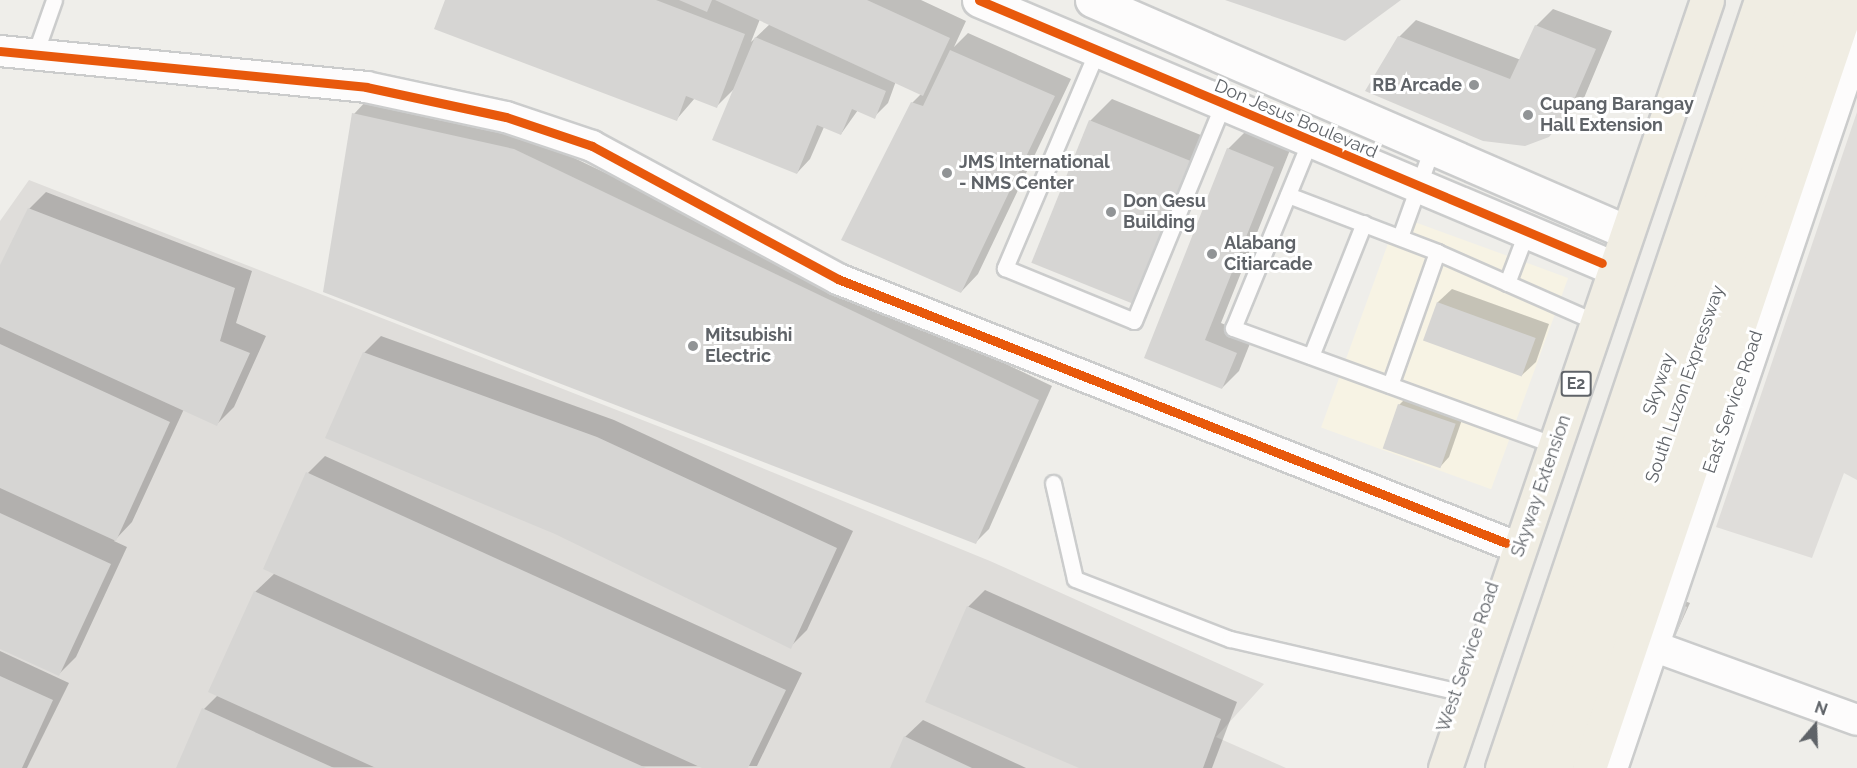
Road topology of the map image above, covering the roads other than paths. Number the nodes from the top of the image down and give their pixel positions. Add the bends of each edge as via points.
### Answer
1 (54, 0) edge
2 (1092, 0) edge
3 (1691, 0) edge
4 (1707, 0) edge
5 (1740, 0) edge
6 (1761, 0) edge
7 (1788, 0) edge
8 (1816, 0) edge
9 (1849, 0) edge
10 (988, 2) edge
11 (1857, 36) edge
12 (0, 51) edge
13 (1097, 51) junction
14 (35, 54) junction
15 (1222, 106) junction
16 (1309, 143) junction
17 (1432, 148) junction
18 (1418, 188) junction
19 (1288, 195) junction
20 (1364, 223) junction
21 (1615, 227) junction
22 (1526, 233) junction
23 (1400, 237) junction
24 (1437, 252) junction
25 (1602, 263) junction
26 (1507, 283) junction
27 (1582, 316) junction
28 (1311, 356) junction
29 (1390, 385) junction
30 (1540, 440) junction
31 (1053, 483) dead end
32 (1506, 543) junction
33 (1650, 645) junction
34 (1456, 691) junction
35 (1857, 720) edge
36 (1430, 768) edge
37 (1445, 768) edge
38 (1482, 768) edge
39 (1502, 768) edge
40 (1529, 768) edge
41 (1555, 768) edge
42 (1589, 768) edge
43 (1610, 768) edge

1 - 14 lane
2 - 17 main road, Don Jesus Boulevard
3 - 21 main road, West Service Road
4 - 37 highway, Skyway Extension / E2
5 - 38 highway, E2
6 - 39 highway, Skyway
7 - 40 highway, Skyway
8 - 41 highway, South Luzon Expressway
9 - 42 highway
10 - 13 main road, Don Jesus Boulevard
11 - 33 main road, East Service Road
12 - 14 street
13 - 15 main road, Don Jesus Boulevard
13 - 15 lane via 1005,267 1134,321
14 - 32 street via 366,87 506,117 592,146 838,279
15 - 16 main road, Don Jesus Boulevard
16 - 18 main road, Don Jesus Boulevard
16 - 19 lane
17 - 18 lane
17 - 21 main road, Don Jesus Boulevard
18 - 22 main road, Don Jesus Boulevard
18 - 23 lane
19 - 20 lane
19 - 28 lane via 1233,328
20 - 23 lane
20 - 28 lane
21 - 25 main road, West Service Road
22 - 25 main road, Don Jesus Boulevard
22 - 26 lane
23 - 24 lane
24 - 26 lane
24 - 29 lane
25 - 27 main road, West Service Road
26 - 27 lane
27 - 30 main road, West Service Road
28 - 29 lane
29 - 30 lane
30 - 32 main road, West Service Road
31 - 34 lane via 1075,579 1230,639
32 - 34 main road, West Service Road
33 - 35 street
33 - 43 main road, East Service Road
34 - 36 main road, West Service Road

